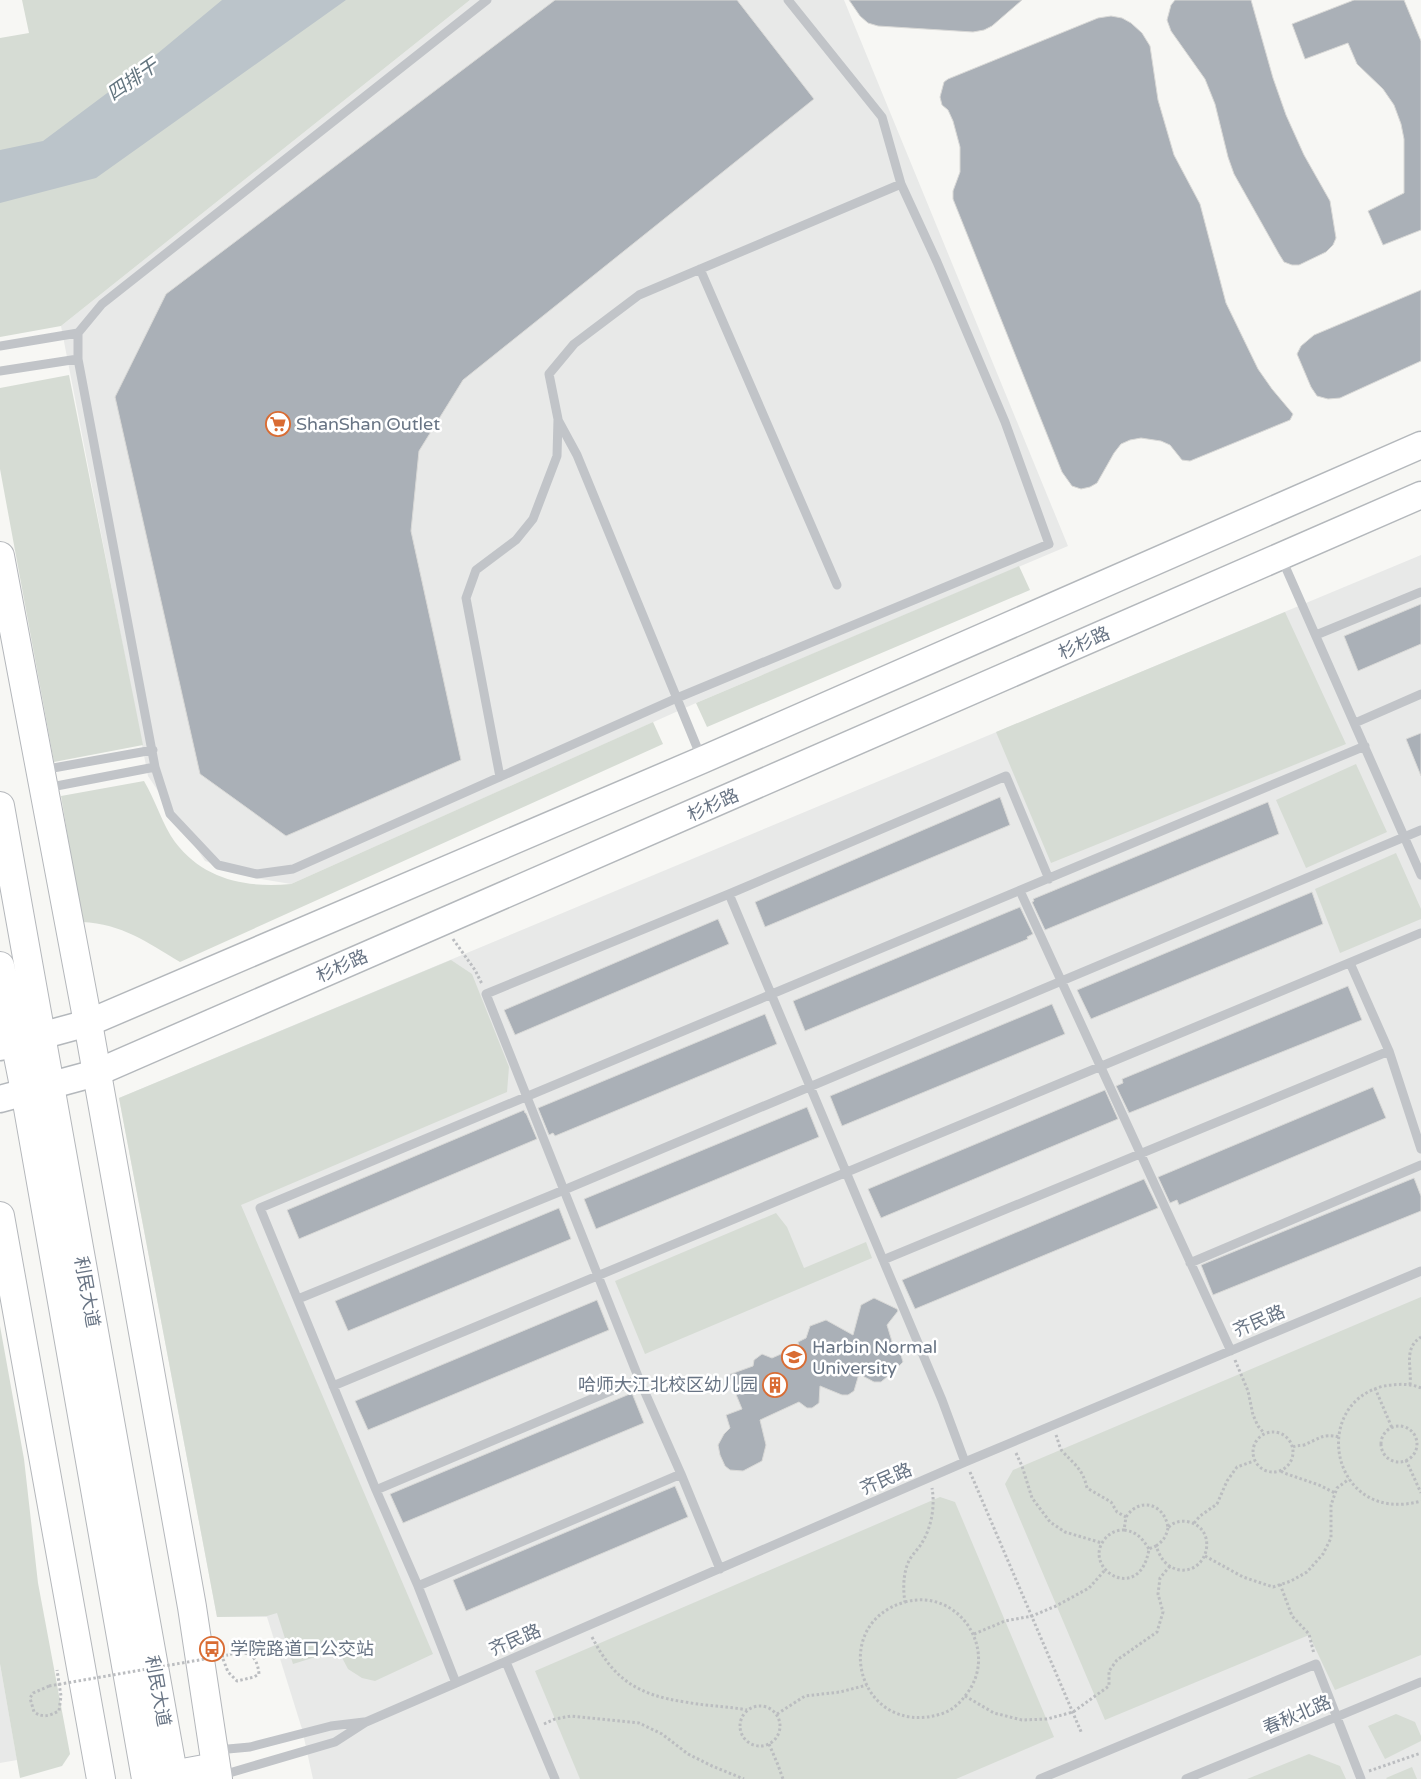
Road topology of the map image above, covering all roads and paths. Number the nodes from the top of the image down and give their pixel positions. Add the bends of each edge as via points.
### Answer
1 (488, 0) edge
2 (788, 0) edge
3 (901, 184) junction
4 (700, 269) junction
5 (78, 333) junction
6 (0, 346) edge
7 (78, 359) junction
8 (0, 372) edge
9 (558, 419) junction
10 (1421, 445) edge
11 (1421, 495) edge
12 (0, 556) edge
13 (1281, 557) junction
14 (837, 585) dead end
15 (1421, 592) edge
16 (1316, 635) junction
17 (1421, 694) edge
18 (678, 698) junction
19 (1355, 723) junction
20 (1366, 746) junction
21 (153, 750) junction
22 (702, 760) junction
23 (155, 767) junction
24 (500, 777) junction
25 (41, 779) junction
26 (0, 806) edge
27 (1421, 830) edge
28 (1405, 837) junction
29 (1421, 875) edge
30 (1049, 879) junction
31 (1020, 891) junction
32 (728, 894) junction
33 (442, 923) junction
34 (1421, 933) edge
35 (1350, 963) junction
36 (0, 966) edge
37 (1061, 981) junction
38 (486, 994) junction
39 (771, 995) junction
40 (88, 1022) junction
41 (41, 1035) junction
42 (8, 1045) edge
43 (1389, 1051) junction
44 (1100, 1067) junction
45 (96, 1073) junction
46 (810, 1087) junction
47 (25, 1092) edge
48 (527, 1097) junction
49 (1421, 1149) edge
50 (1140, 1154) junction
51 (1421, 1165) edge
52 (846, 1172) junction
53 (564, 1190) junction
54 (0, 1216) edge
55 (883, 1260) junction
56 (1190, 1263) junction
57 (1421, 1271) edge
58 (598, 1276) junction
59 (298, 1299) junction
60 (1421, 1337) edge
61 (1231, 1351) junction
62 (639, 1379) junction
63 (1410, 1385) junction
64 (333, 1386) junction
65 (1375, 1388) junction
66 (1421, 1388) edge
67 (1052, 1426) junction
68 (1392, 1428) junction
69 (1264, 1433) junction
70 (1339, 1437) junction
71 (1011, 1443) junction
72 (1292, 1447) junction
73 (1406, 1460) junction
74 (1254, 1461) junction
75 (965, 1462) junction
76 (1281, 1471) junction
77 (682, 1474) junction
78 (930, 1478) junction
79 (1349, 1479) junction
80 (376, 1490) junction
81 (1335, 1493) junction
82 (1421, 1493) edge
83 (1421, 1501) edge
84 (1126, 1517) junction
85 (1194, 1523) junction
86 (1168, 1528) junction
87 (1124, 1530) junction
88 (1102, 1543) junction
89 (1156, 1546) junction
90 (1149, 1549) junction
91 (1205, 1556) junction
92 (1170, 1566) junction
93 (720, 1569) junction
94 (1105, 1570) junction
95 (1280, 1584) junction
96 (418, 1586) junction
97 (905, 1602) junction
98 (1032, 1616) junction
99 (587, 1626) junction
100 (974, 1634) junction
101 (219, 1651) dead end
102 (506, 1662) junction
103 (1316, 1664) junction
104 (57, 1670) dead end
105 (1421, 1682) edge
106 (456, 1683) junction
107 (867, 1686) junction
108 (965, 1696) junction
109 (746, 1710) junction
110 (1073, 1712) junction
111 (777, 1714) junction
112 (1337, 1716) junction
113 (366, 1722) junction
114 (534, 1729) junction
115 (1082, 1734) dead end
116 (769, 1744) junction
117 (1421, 1753) edge
118 (216, 1768) edge
119 (174, 1776) edge
120 (1360, 1777) edge
121 (101, 1779) edge
122 (144, 1779) edge
123 (556, 1779) edge
124 (744, 1779) edge
125 (783, 1779) edge
126 (1040, 1779) edge
127 (1186, 1779) edge

1 - 5 lane via 102,304
2 - 3 lane via 882,117
3 - 4 lane
3 - 18 lane via 1005,422 1049,544
4 - 9 lane via 639,295 574,344 549,374
4 - 14 lane
5 - 6 lane
5 - 7 lane
7 - 8 lane
7 - 21 lane
9 - 18 lane via 577,455
9 - 24 lane via 557,456 533,518 516,540 476,570 466,598
10 - 22 main road
11 - 13 main road, 杉杉路
12 - 25 highway
13 - 16 lane
13 - 33 main road, 杉杉路
15 - 16 lane
16 - 19 lane
17 - 19 lane
18 - 22 lane
18 - 24 lane
19 - 20 lane
20 - 28 lane
20 - 30 lane
21 - 23 lane
21 - 25 lane
22 - 40 main road
23 - 24 lane via 170,814 218,864 257,874 292,869
23 - 25 lane
25 - 40 highway
26 - 41 highway, 利民大道
27 - 28 lane
28 - 29 lane
28 - 37 lane
30 - 31 lane
30 - 32 lane via 1006,776
31 - 37 lane
31 - 39 lane
32 - 38 lane
32 - 39 lane
33 - 38 path via 475,970
33 - 45 main road, 杉杉路
34 - 35 lane
35 - 43 lane
35 - 44 lane
36 - 42 highway, 利民大道
37 - 44 lane
37 - 46 lane
38 - 48 lane
39 - 46 lane
39 - 48 lane
40 - 41 main road
40 - 45 highway
41 - 42 main road
41 - 47 highway, 利民大道
42 - 47 highway, 利民大道
43 - 49 lane
43 - 50 lane
44 - 50 lane
44 - 52 lane
45 - 47 main road, 杉杉路
45 - 118 highway via 190,1597
46 - 52 lane
46 - 53 lane
47 - 119 highway, 利民大道
47 - 122 highway, 利民大道
48 - 53 lane
48 - 59 lane via 260,1208
50 - 55 lane
50 - 56 lane
51 - 56 lane
52 - 55 lane
52 - 58 lane
53 - 58 lane
53 - 59 lane
54 - 121 highway
55 - 75 lane
56 - 61 lane
57 - 61 lane, 齐民路
58 - 62 lane
58 - 64 lane
59 - 64 lane
60 - 63 path via 1413,1342 1409,1354
61 - 67 lane, 齐民路
61 - 69 path via 1248,1391 1253,1415
62 - 77 lane
62 - 80 lane
63 - 65 path
63 - 66 path
64 - 80 lane
65 - 68 path
65 - 70 path via 1346,1414
67 - 71 lane, 齐民路
67 - 84 path via 1061,1449 1085,1477 1087,1488
68 - 73 path via 1404,1427 1414,1435 1415,1452
68 - 73 path via 1384,1435 1383,1451 1390,1459
69 - 72 path via 1278,1432 1290,1440
69 - 74 path via 1252,1448
70 - 72 path via 1327,1435
70 - 79 path via 1338,1451
71 - 75 lane, 齐民路
71 - 88 path via 1032,1498 1050,1522 1065,1532
72 - 76 path via 1291,1461
73 - 82 path
74 - 76 path via 1268,1472
74 - 85 path via 1237,1467 1227,1481 1218,1504
75 - 78 lane, 齐民路
75 - 98 path
76 - 81 path
77 - 93 lane
77 - 96 lane
78 - 93 lane, 齐民路
78 - 97 path via 934,1500 930,1523 924,1540 908,1563 903,1588
79 - 81 path
79 - 83 path via 1368,1498 1386,1504 1406,1505
80 - 96 lane
81 - 95 path via 1331,1505 1331,1538 1324,1554 1307,1572
84 - 86 path via 1136,1507 1151,1505 1164,1513
84 - 87 path
85 - 86 path via 1179,1521
85 - 91 path via 1205,1534 1208,1549
86 - 89 path via 1162,1542
87 - 88 path via 1110,1534
87 - 90 path via 1140,1535
88 - 94 path via 1099,1554
89 - 90 path
89 - 92 path
90 - 94 path via 1146,1564 1135,1575 1119,1578
91 - 92 path via 1186,1570
91 - 95 path via 1243,1577 1273,1586
92 - 110 path via 1160,1578 1158,1594 1163,1612 1157,1632 1118,1660 1109,1671 1109,1686
93 - 99 lane, 齐民路
94 - 98 path via 1089,1588
95 - 103 path via 1292,1616 1309,1634
96 - 106 lane
97 - 100 path via 931,1601 949,1607 964,1619
97 - 107 path via 894,1605 878,1617 866,1634 860,1653
98 - 100 path via 1005,1621
98 - 110 path
99 - 102 lane, 齐民路
99 - 109 path via 613,1671 631,1684 656,1696
100 - 108 path via 979,1652 978,1671 972,1688
101 - 104 path, bridge via 228,1672 238,1681 259,1674 258,1662 252,1655 244,1653 228,1655 49,1686 33,1693 30,1698 34,1712 40,1716 59,1711 61,1696
102 - 106 lane, 齐民路
102 - 114 lane
103 - 112 lane
103 - 126 lane
105 - 112 lane, 春秋北路
106 - 113 lane, 齐民路
107 - 108 path via 885,1708 903,1717 924,1719 944,1714
107 - 111 path via 805,1696
108 - 110 path via 994,1713 1022,1720 1047,1719
109 - 111 path via 759,1705
109 - 116 path via 740,1722 741,1734 750,1744
110 - 115 path
111 - 116 path via 779,1734
112 - 120 lane
112 - 127 lane, 春秋北路
113 - 118 lane via 336,1742
113 - 118 lane via 331,1726 250,1747
114 - 123 lane
114 - 124 path via 570,1716 639,1723 662,1734 688,1754
116 - 125 path
117 - 120 path
118 - 119 main road
119 - 122 main road

